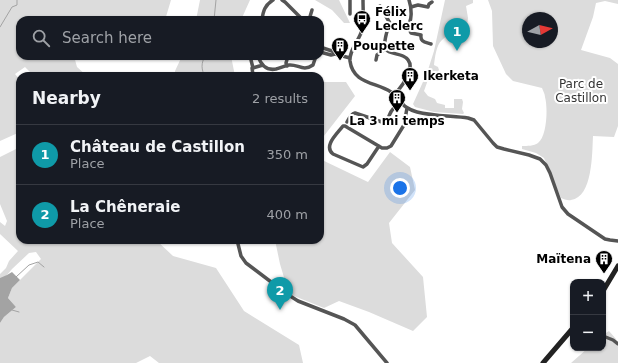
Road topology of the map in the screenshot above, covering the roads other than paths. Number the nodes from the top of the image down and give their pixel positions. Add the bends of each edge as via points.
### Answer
1 (273, 0) edge
2 (283, 0) edge
3 (350, 0) edge
4 (363, 0) edge
5 (409, 0) edge
6 (432, 2) dead end
7 (380, 6) dead end
8 (411, 7) junction
9 (312, 10) dead end
10 (350, 14) dead end
11 (263, 16) edge
12 (298, 16) edge
13 (310, 16) edge
14 (391, 25) junction
15 (407, 25) junction
16 (431, 44) dead end
17 (324, 49) edge
18 (385, 49) junction
19 (324, 51) edge
20 (327, 51) junction
21 (400, 55) junction
22 (350, 58) junction
23 (251, 60) dead end
24 (259, 60) edge
25 (287, 60) edge
26 (315, 60) edge
27 (376, 60) dead end
28 (398, 60) dead end
29 (263, 65) junction
30 (287, 66) junction
31 (253, 68) junction
32 (253, 72) edge
33 (395, 94) junction
34 (402, 104) junction
35 (407, 108) junction
36 (347, 122) dead end
37 (379, 146) junction
38 (618, 241) edge
39 (238, 244) edge
40 (618, 266) edge
41 (606, 286) edge
42 (570, 331) edge
43 (606, 337) edge
44 (618, 344) edge
45 (387, 363) edge
46 (542, 363) edge

1 - 11 street via 265,6
2 - 12 street
3 - 10 street
4 - 22 street via 362,31
5 - 8 street
6 - 8 street via 428,7
7 - 14 street
8 - 15 street via 412,12
9 - 13 street
14 - 15 street
14 - 18 street via 388,28
15 - 16 street via 411,33 421,35 422,41
17 - 20 street
18 - 21 street
18 - 27 street via 377,54
19 - 20 street
20 - 22 street via 331,55
21 - 28 street
21 - 33 street via 408,59 410,67 407,78
22 - 33 street via 351,68 360,79
23 - 31 street
24 - 29 street
25 - 30 street
26 - 30 street via 313,65 307,68
29 - 30 street via 270,69
29 - 31 street
31 - 32 street
33 - 34 street
34 - 35 street
34 - 36 street via 391,111 385,122 355,113 352,113
35 - 37 street via 404,125 391,146
35 - 38 street via 420,113 474,120 497,146 540,159 546,165 562,207 568,214 605,239
37 - 37 street via 343,126 329,148 331,153 363,167
39 - 45 street via 241,256 246,262 287,294 355,325
40 - 41 street
42 - 46 street
43 - 44 street

